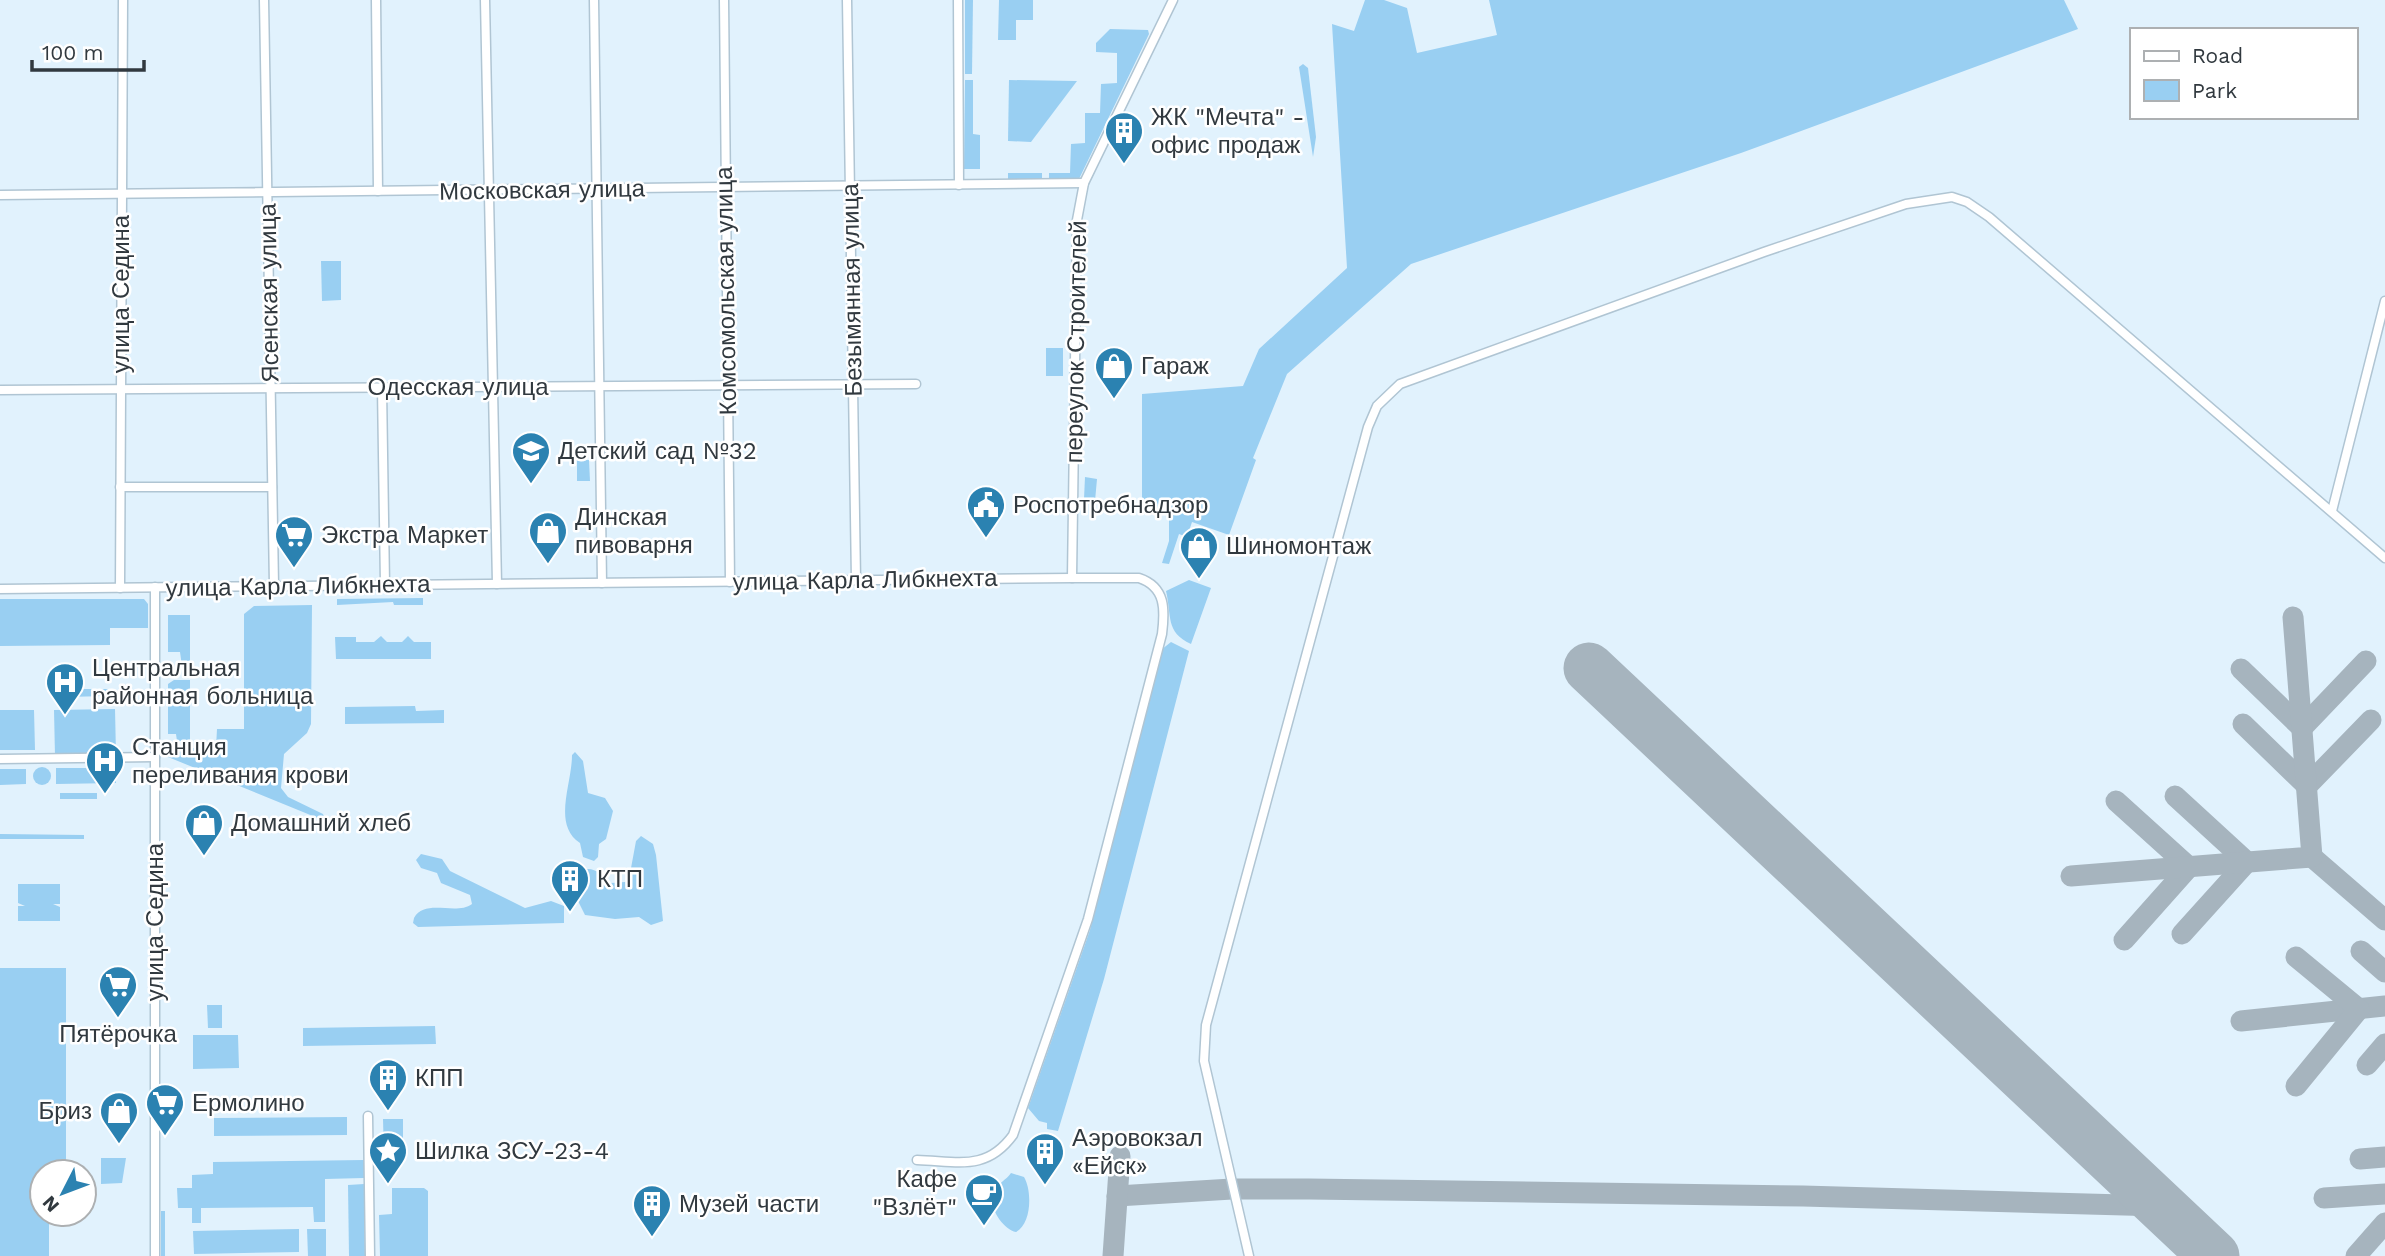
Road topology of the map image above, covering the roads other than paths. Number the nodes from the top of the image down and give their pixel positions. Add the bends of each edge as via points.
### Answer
1 (123, 0) edge
2 (264, 0) edge
3 (376, 0) edge
4 (485, 0) edge
5 (594, 0) edge
6 (724, 0) edge
7 (847, 0) edge
8 (957, 0) edge
9 (1173, 0) edge
10 (1084, 183) junction
11 (959, 185) junction
12 (850, 187) junction
13 (597, 188) junction
14 (724, 188) junction
15 (377, 191) junction
16 (488, 191) junction
17 (268, 193) junction
18 (122, 194) junction
19 (0, 195) edge
20 (2385, 302) edge
21 (853, 384) junction
22 (916, 384) dead end
23 (727, 385) junction
24 (599, 386) junction
25 (271, 388) junction
26 (382, 388) junction
27 (492, 388) junction
28 (0, 390) edge
29 (121, 390) junction
30 (120, 487) junction
31 (272, 487) junction
32 (2332, 511) junction
33 (2385, 558) edge
34 (1072, 578) junction
35 (856, 580) junction
36 (730, 582) junction
37 (602, 583) junction
38 (497, 584) junction
39 (385, 585) junction
40 (274, 586) junction
41 (155, 587) junction
42 (120, 588) junction
43 (0, 589) edge
44 (155, 757) junction
45 (0, 759) edge
46 (368, 1116) dead end
47 (917, 1160) dead end
48 (155, 1256) edge
49 (370, 1256) edge
50 (1249, 1256) edge

1 - 18 street, улица Седина
2 - 17 street, Ясенская улица
3 - 15 street
4 - 16 street
5 - 13 street
6 - 14 street, Комсомольская улица
7 - 12 street, Безымянная улица
8 - 11 street
9 - 10 street, переулок Строителей
10 - 11 street, Московская улица
10 - 34 street, переулок Строителей via 1075,248
11 - 12 street, Московская улица
12 - 14 street, Московская улица
12 - 21 street, Безымянная улица
13 - 14 street, Московская улица
13 - 16 street, Московская улица
13 - 24 street
14 - 23 street, Комсомольская улица
15 - 16 street, Московская улица
15 - 17 street, Московская улица
16 - 27 street
17 - 18 street, Московская улица
17 - 25 street, Ясенская улица
18 - 19 street, Московская улица
18 - 29 street, улица Седина
20 - 32 street
21 - 22 street, Одесская улица
21 - 23 street, Одесская улица
21 - 35 street, Безымянная улица
23 - 24 street, Одесская улица
23 - 36 street, Комсомольская улица
24 - 27 street, Одесская улица
24 - 37 street
25 - 26 street, Одесская улица
25 - 29 street, Одесская улица
25 - 31 street, Ясенская улица
26 - 27 street, Одесская улица
26 - 39 street
27 - 38 street
28 - 29 street, Одесская улица
29 - 30 street, улица Седина
30 - 31 street
30 - 42 street, улица Седина
31 - 40 street, Ясенская улица
32 - 33 street
32 - 50 street via 1989,217 1952,197 1906,204 1764,252 1400,384 1377,406 1368,427 1206,1024 1204,1061
34 - 35 street, улица Карла Либкнехта
34 - 47 street, улица Карла Либкнехта via 1146,580 1161,597 1164,617 1088,919 1013,1135 985,1160
35 - 36 street, улица Карла Либкнехта
36 - 37 street, улица Карла Либкнехта
37 - 38 street, улица Карла Либкнехта
38 - 39 street, улица Карла Либкнехта
39 - 40 street, улица Карла Либкнехта
40 - 41 street, улица Карла Либкнехта
41 - 42 street, улица Карла Либкнехта
41 - 44 street, улица Седина
42 - 43 street, улица Карла Либкнехта
44 - 45 street
44 - 48 street, улица Седина
46 - 49 street

